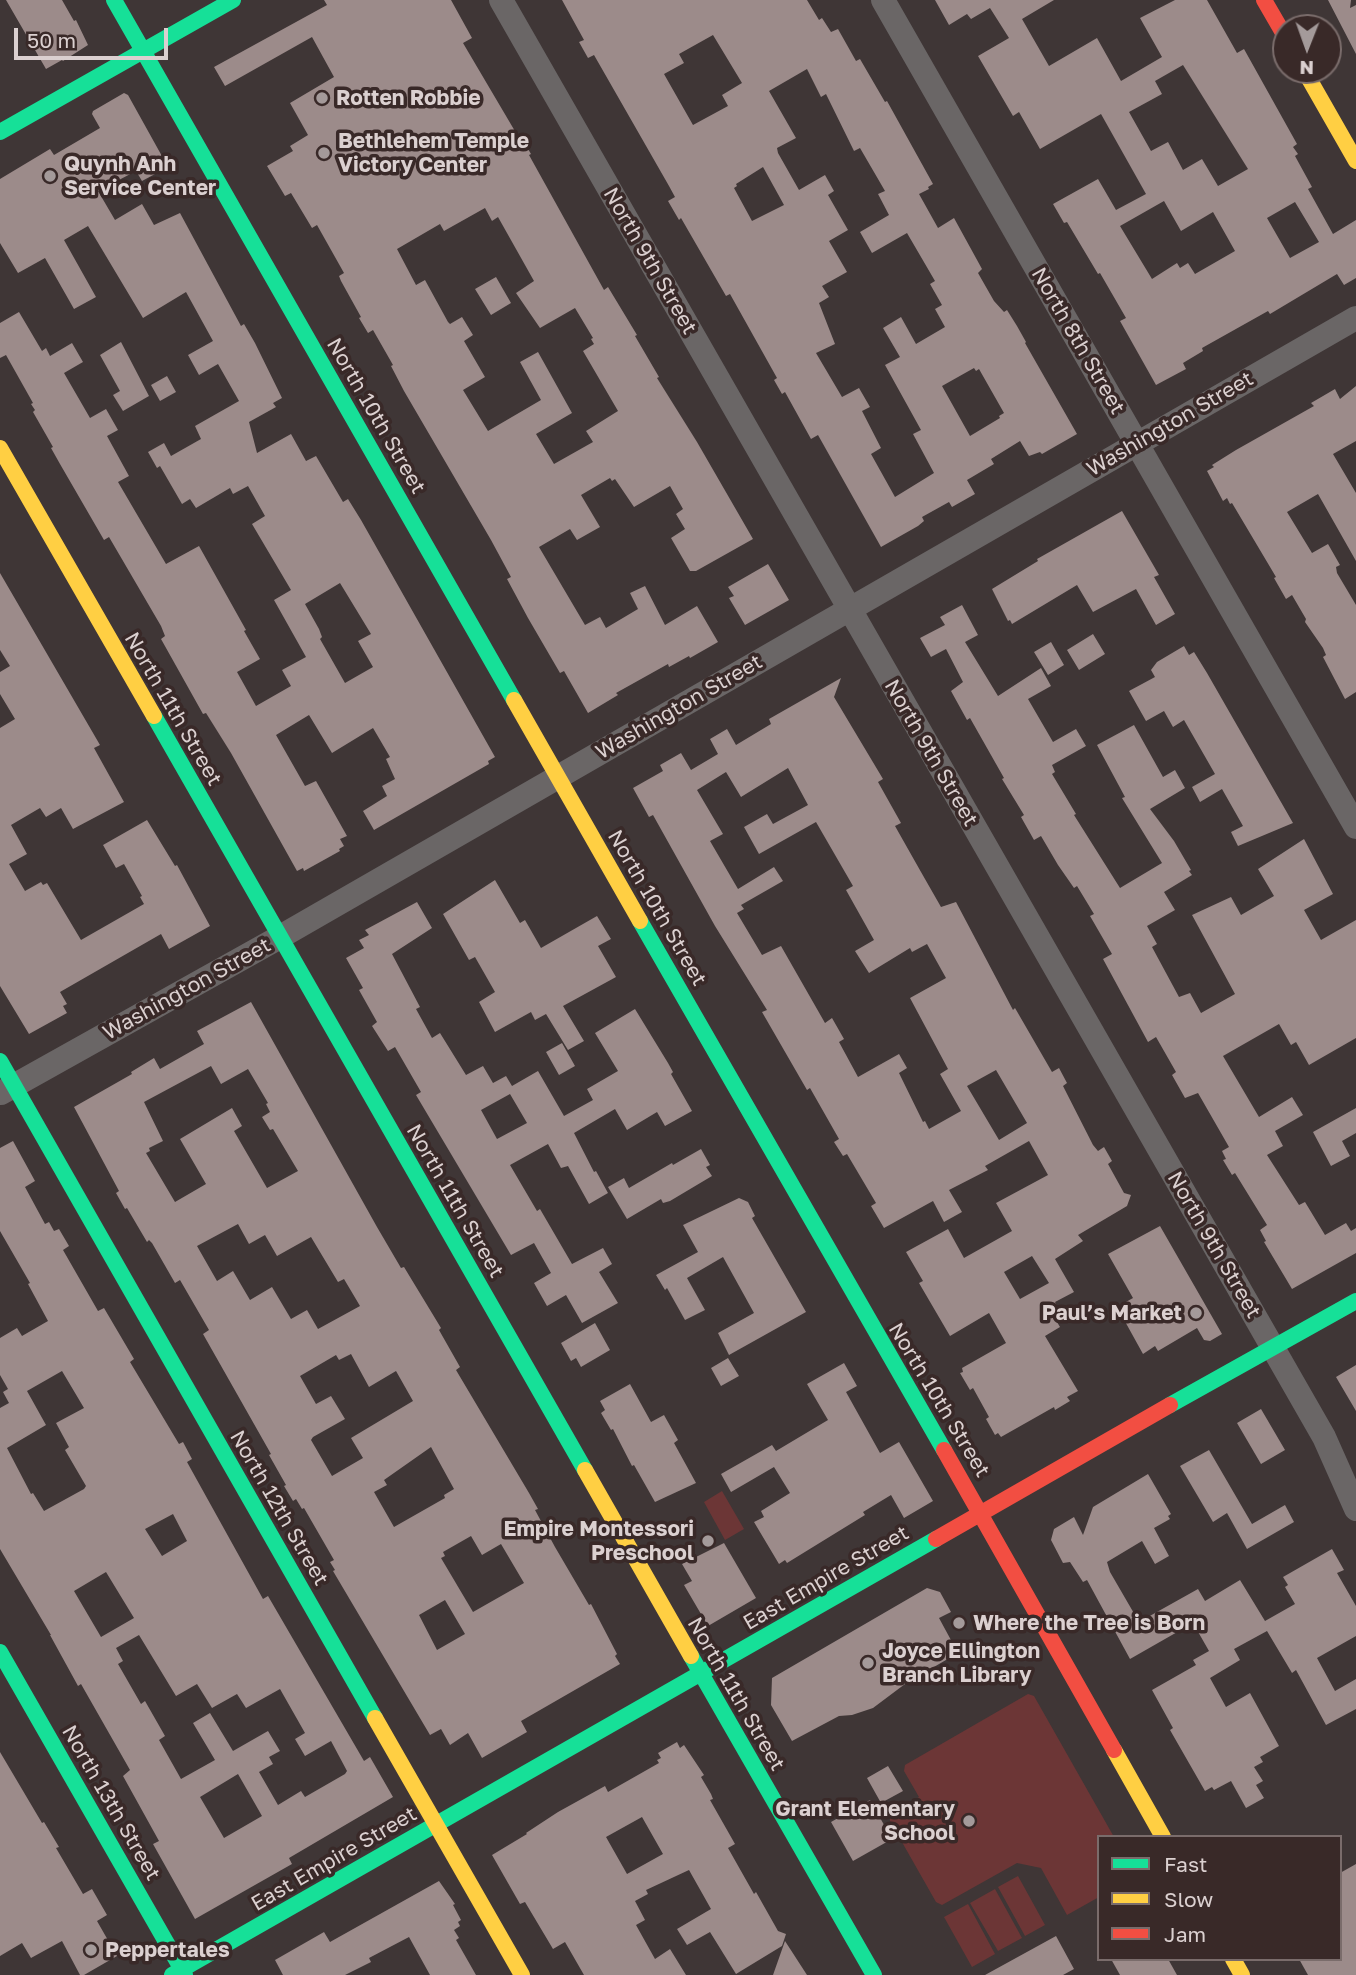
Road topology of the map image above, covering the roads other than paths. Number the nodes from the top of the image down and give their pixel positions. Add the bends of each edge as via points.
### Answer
1 (114, 0) edge
2 (233, 0) edge
3 (501, 0) edge
4 (883, 0) edge
5 (144, 51) junction
6 (1312, 84) edge
7 (0, 132) edge
8 (1356, 161) edge
9 (1356, 318) edge
10 (1137, 444) junction
11 (0, 448) edge
12 (849, 610) junction
13 (559, 776) junction
14 (1356, 827) edge
15 (280, 937) junction
16 (0, 1061) edge
17 (7, 1089) edge
18 (1356, 1301) edge
19 (1272, 1347) junction
20 (1356, 1508) edge
21 (981, 1514) junction
22 (0, 1652) edge
23 (701, 1674) junction
24 (436, 1826) junction
25 (1162, 1835) edge
26 (179, 1973) edge
27 (522, 1975) edge
28 (874, 1975) edge

1 - 5 main road, North 10th Street
2 - 5 main road
3 - 12 street, North 9th Street
4 - 10 street, North 8th Street
5 - 7 main road
5 - 13 main road, North 10th Street
6 - 8 main road
9 - 10 street, Washington Street
10 - 12 street, Washington Street
10 - 14 street, North 8th Street
11 - 15 main road, North 11th Street
12 - 13 street, Washington Street
12 - 19 street, North 9th Street
13 - 15 street, Washington Street
13 - 21 main road, North 10th Street
15 - 17 street, Washington Street
15 - 23 main road, North 11th Street
16 - 17 main road, North 12th Street
17 - 24 main road, North 12th Street
18 - 19 main road, East Empire Street
19 - 20 street, North 9th Street via 1324,1437
19 - 21 main road, East Empire Street
21 - 23 main road, East Empire Street
21 - 25 main road, North 10th Street
22 - 26 main road, North 13th Street
23 - 24 main road, East Empire Street
23 - 28 main road, North 11th Street
24 - 26 main road, East Empire Street
24 - 27 main road, North 12th Street

